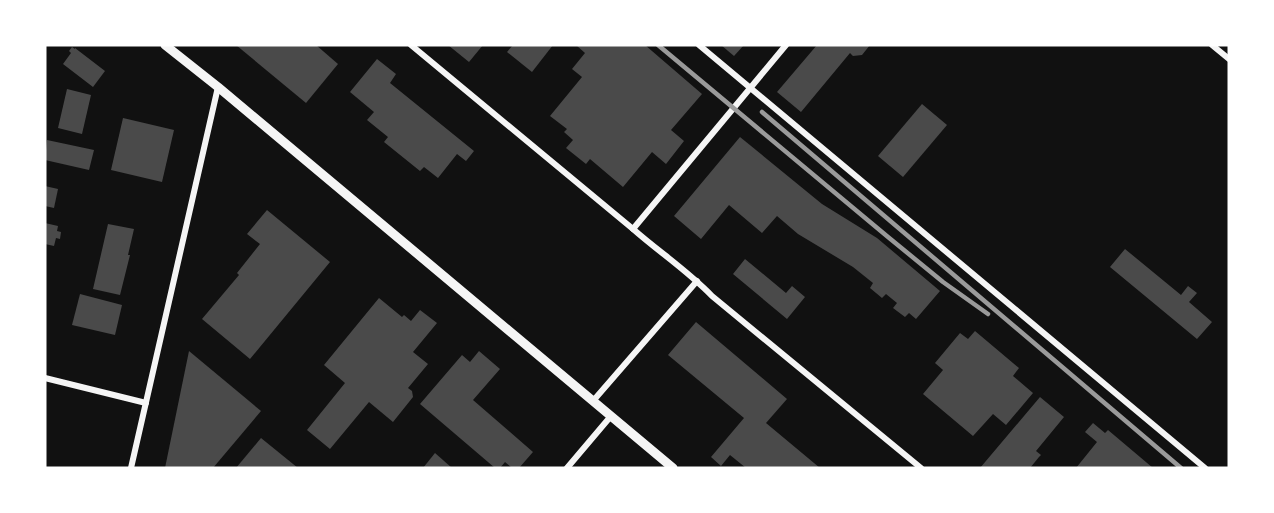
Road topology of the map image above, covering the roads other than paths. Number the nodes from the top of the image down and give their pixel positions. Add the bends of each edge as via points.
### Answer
1 (165, 45) edge
2 (411, 45) edge
3 (699, 45) edge
4 (786, 45) edge
5 (1212, 45) edge
6 (1229, 59) edge
7 (218, 87) junction
8 (751, 87) junction
9 (633, 229) junction
10 (697, 281) junction
11 (45, 378) edge
12 (593, 400) junction
13 (146, 402) junction
14 (611, 416) junction
15 (131, 468) edge
16 (567, 468) edge
17 (673, 468) edge
18 (921, 468) edge
19 (1205, 468) edge

1 - 7 street
2 - 9 street
3 - 8 street
4 - 8 street
5 - 6 street
7 - 12 street
7 - 13 street
8 - 9 street
8 - 19 street
9 - 10 street
10 - 12 street
10 - 18 street
11 - 13 street
12 - 14 street
13 - 15 street
14 - 16 street
14 - 17 street

